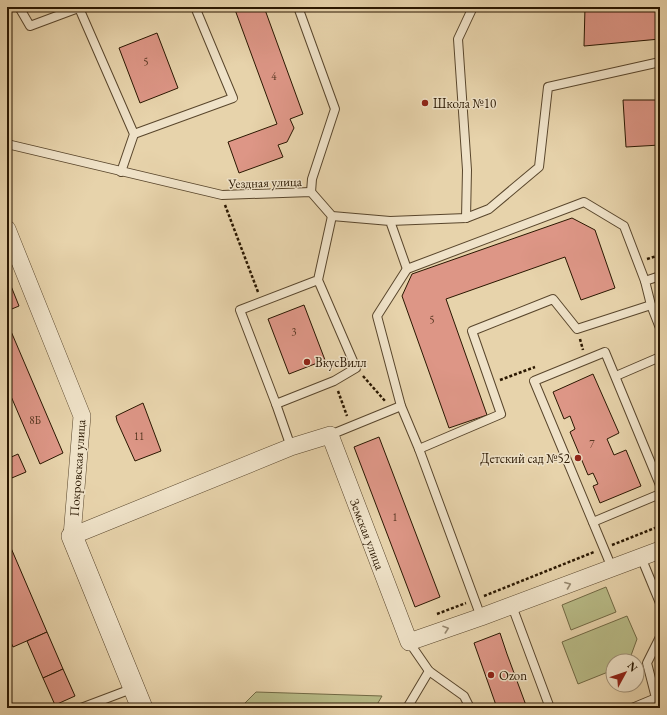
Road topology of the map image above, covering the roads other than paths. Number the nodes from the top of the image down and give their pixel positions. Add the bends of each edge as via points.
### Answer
1 (19, 7) edge
2 (196, 7) edge
3 (298, 7) edge
4 (473, 7) edge
5 (80, 8) edge
6 (660, 62) edge
7 (134, 134) junction
8 (7, 144) edge
9 (121, 172) junction
10 (311, 192) junction
11 (332, 216) junction
12 (466, 218) junction
13 (390, 221) junction
14 (7, 229) edge
15 (407, 269) junction
16 (660, 276) edge
17 (318, 280) junction
18 (645, 281) junction
19 (651, 306) junction
20 (660, 328) edge
21 (660, 357) edge
22 (616, 376) junction
23 (276, 404) junction
24 (401, 406) junction
25 (330, 435) junction
26 (291, 447) junction
27 (419, 449) junction
28 (660, 485) edge
29 (660, 494) edge
30 (593, 522) junction
31 (72, 536) junction
32 (660, 550) edge
33 (641, 557) junction
34 (612, 568) junction
35 (660, 603) edge
36 (512, 606) junction
37 (481, 617) junction
38 (660, 637) edge
39 (409, 642) junction
40 (428, 671) junction
41 (134, 688) junction
42 (7, 706) edge
43 (10, 708) edge
44 (81, 708) edge
45 (142, 708) edge
46 (407, 708) edge
47 (470, 708) edge
48 (550, 708) edge
49 (632, 708) edge

1 - 5 lane via 30,26
2 - 7 lane via 233,98
3 - 10 lane via 335,109 312,179
4 - 12 lane via 458,39 467,170
5 - 7 lane
6 - 12 lane via 548,87 539,167 489,210
7 - 9 lane
8 - 9 lane, Уездная улица
9 - 10 lane, Уездная улица via 222,195
10 - 11 lane, Уездная улица
11 - 13 lane
11 - 17 lane
12 - 13 lane
13 - 15 lane
14 - 31 street, Покровская улица via 82,416
15 - 18 lane via 584,202 624,226
15 - 24 lane via 377,316
16 - 18 lane
17 - 23 lane via 356,368 334,381
17 - 23 lane via 240,310
18 - 19 lane
19 - 20 lane
19 - 27 lane via 577,329 553,299 472,331 501,414
21 - 22 lane
22 - 28 lane
22 - 30 lane via 606,352 534,381
23 - 26 lane
24 - 25 lane
24 - 27 lane
25 - 26 street
25 - 39 street, Земская улица
26 - 31 street
27 - 37 lane
29 - 30 lane
30 - 34 lane
31 - 41 street, Покровская улица
32 - 33 street
33 - 34 street
33 - 35 lane
36 -> 34 street
36 - 37 street
36 - 48 lane
39 -> 37 street
38 - 49 lane via 647,663 656,698
39 - 40 lane
40 - 46 lane
40 - 47 lane via 464,696
41 - 44 lane
41 - 45 street, Покровская улица
42 - 43 lane

